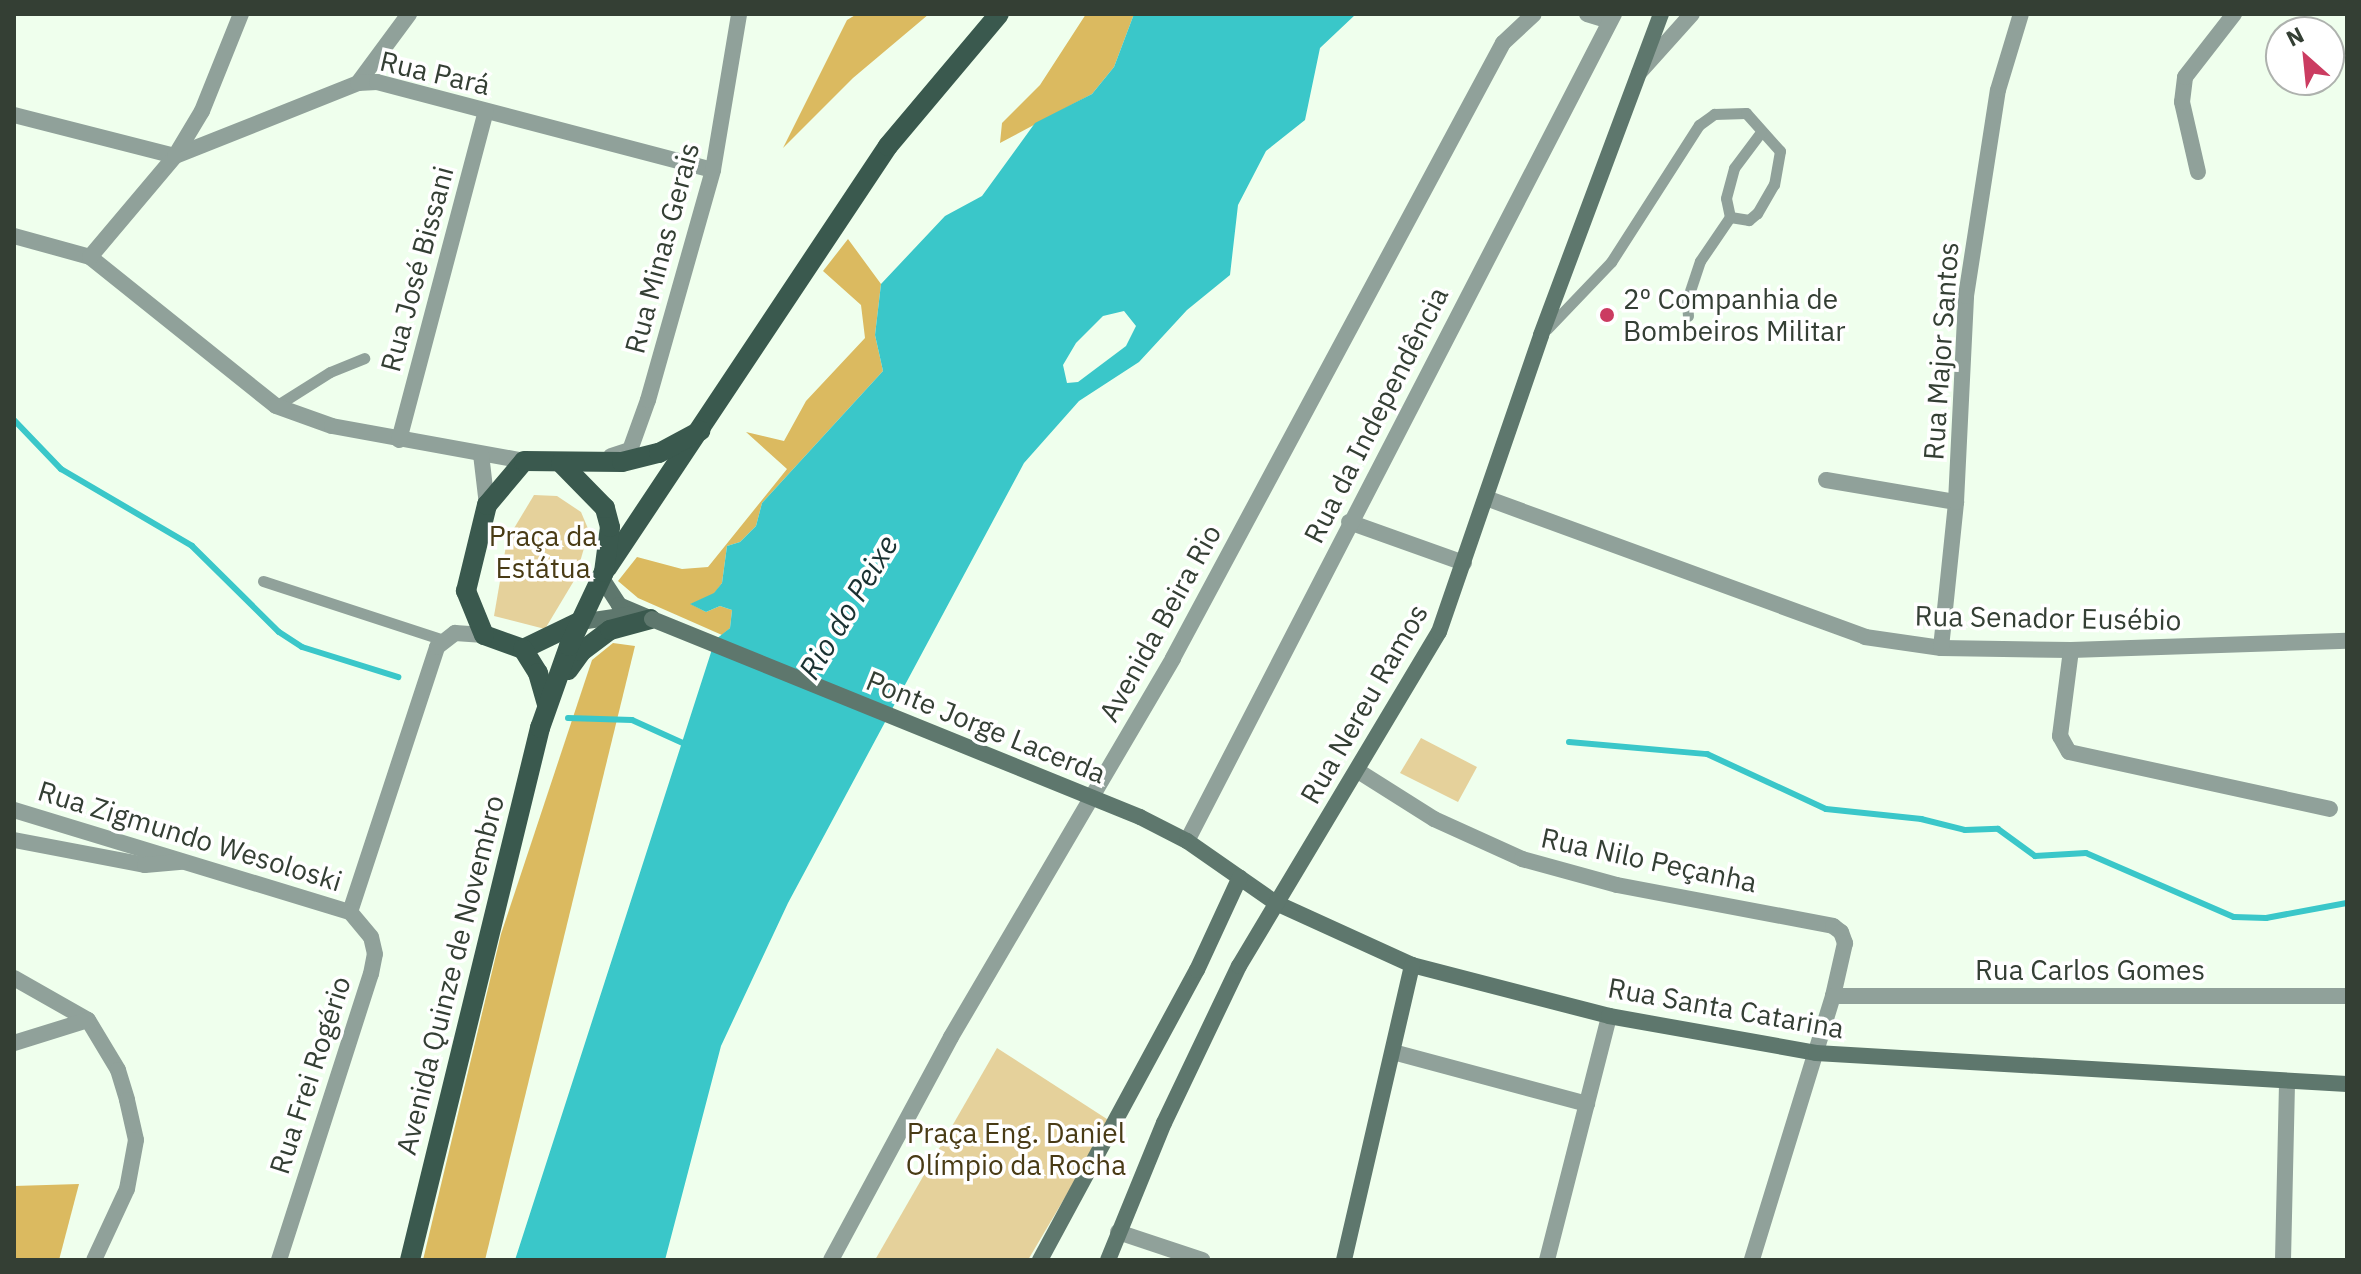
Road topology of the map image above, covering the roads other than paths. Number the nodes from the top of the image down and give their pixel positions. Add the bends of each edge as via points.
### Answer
1 (241, 14) edge
2 (409, 14) edge
3 (739, 14) edge
4 (999, 14) edge
5 (1534, 14) edge
6 (1587, 14) edge
7 (1661, 14) edge
8 (1692, 14) edge
9 (2021, 14) edge
10 (2234, 14) edge
11 (1612, 18) edge
12 (1633, 80) junction
13 (358, 83) junction
14 (486, 111) junction
15 (14, 115) edge
16 (1761, 132) junction
17 (175, 156) junction
18 (713, 170) junction
19 (2198, 172) dead end
20 (1730, 217) junction
21 (14, 236) edge
22 (90, 257) junction
23 (1688, 316) dead end
24 (1541, 335) junction
25 (364, 358) dead end
26 (276, 406) junction
27 (703, 429) junction
28 (399, 440) junction
29 (481, 454) junction
30 (524, 461) junction
31 (561, 463) junction
32 (590, 464) junction
33 (1826, 480) dead end
34 (1486, 498) junction
35 (1956, 502) junction
36 (487, 505) junction
37 (1349, 522) junction
38 (1464, 563) junction
39 (603, 575) junction
40 (263, 581) dead end
41 (646, 617) junction
42 (580, 622) junction
43 (484, 635) junction
44 (444, 640) junction
45 (2347, 641) edge
46 (1941, 648) junction
47 (523, 649) junction
48 (2071, 650) junction
49 (547, 705) junction
50 (1358, 771) junction
51 (2330, 809) dead end
52 (14, 810) edge
53 (1140, 817) joint
54 (14, 840) edge
55 (1187, 841) junction
56 (191, 861) junction
57 (1240, 877) junction
58 (1276, 903) junction
59 (350, 912) junction
60 (1412, 965) junction
61 (14, 978) edge
62 (1833, 996) junction
63 (2347, 996) edge
64 (1609, 1016) junction
65 (88, 1020) junction
66 (14, 1043) edge
67 (1393, 1052) junction
68 (1816, 1053) junction
69 (2287, 1082) junction
70 (2347, 1084) edge
71 (1587, 1104) junction
72 (1118, 1232) junction
73 (94, 1260) edge
74 (279, 1260) edge
75 (410, 1260) edge
76 (831, 1260) edge
77 (1040, 1260) edge
78 (1108, 1260) edge
79 (1202, 1260) edge
80 (1344, 1260) edge
81 (1547, 1260) edge
82 (1752, 1260) edge
83 (2283, 1260) edge

1 - 17 street via 202,111
2 - 13 street
3 - 18 street, Rua Minas Gerais
4 - 27 main road via 888,146
5 - 76 street, Avenida Beira Rio via 1503,43 1173,658 951,1037
6 - 11 street
7 - 12 street, Rua Nereu Ramos
8 - 12 street
9 - 35 street, Rua Major Santos via 1998,90 1966,296
10 - 19 street via 2185,77 2182,102
11 - 37 street, Rua da Independência
12 - 24 street, Rua Nereu Ramos
13 - 14 street, Rua Pará via 377,82
13 - 17 street, Rua Pará
14 - 18 street, Rua Pará
14 - 28 street, Rua José Bissani
15 - 17 street
16 - 20 lane via 1734,168 1726,198
16 - 20 lane via 1780,151 1768,201 1749,220
16 - 24 lane via 1758,122 1731,110 1699,125 1611,262
17 - 22 street
18 - 32 street, Rua Minas Gerais via 637,434 630,450
20 - 23 lane via 1692,280
21 - 22 street
22 - 26 street
24 - 34 street, Rua Nereu Ramos
25 - 26 lane
26 - 28 street via 332,426
27 - 32 main road via 659,453
27 - 39 main road
28 - 29 street
29 - 30 street
29 - 36 street
30 - 31 main road
30 - 36 main road
31 - 32 main road
31 - 39 main road via 605,508 610,527
33 - 35 street
34 - 38 street, Rua Nereu Ramos
34 - 46 street, Rua Senador Eusébio via 1865,637
35 - 46 street, Rua Major Santos
36 - 43 main road via 466,591
37 - 38 street
37 - 55 street, Rua da Independência
38 - 50 street, Rua Nereu Ramos via 1439,632
39 - 41 street, Ponte Jorge Lacerda via 619,605
39 - 42 main road
40 - 44 lane
41 - 42 street
41 - 49 main road via 610,630 582,651
41 - 53 street, Ponte Jorge Lacerda, bridge
42 - 47 main road
42 - 49 main road, Avenida Quinze de Novembro
43 - 44 street via 463,631
43 - 47 main road
44 - 59 street via 432,659
45 - 48 street, Rua Senador Eusébio
46 - 48 street, Rua Senador Eusébio
47 - 49 main road via 538,673
48 - 51 street via 2060,736 2069,752
49 - 75 main road, Avenida Quinze de Novembro
50 - 58 street, Rua Nereu Ramos
50 - 62 street, Rua Nilo Peçanha via 1434,819 1522,859 1617,885 1833,926 1845,943
52 - 56 street, Rua Zigmundo Wesoloski
53 - 55 street, Rua Santa Catarina
54 - 56 street via 145,865
55 - 57 street, Rua Santa Catarina
56 - 59 street, Rua Zigmundo Wesoloski
57 - 58 street, Rua Santa Catarina
57 - 77 street via 1197,970
58 - 60 street, Rua Santa Catarina
58 - 72 street, Rua Nereu Ramos via 1239,966
59 - 74 street, Rua Frei Rogério via 371,937 373,964
60 - 64 street, Rua Santa Catarina
60 - 67 street
61 - 65 street
62 - 63 street, Rua Carlos Gomes
62 - 68 street
64 - 68 street, Rua Santa Catarina
64 - 71 street
65 - 66 street
65 - 73 street via 118,1070 136,1140 127,1189
67 - 71 street
67 - 80 street
68 - 69 street, Rua Santa Catarina
68 - 82 street
69 - 70 street, Rua Santa Catarina
69 - 83 street
71 - 81 street
72 - 78 street, Rua Nereu Ramos
72 - 79 street

